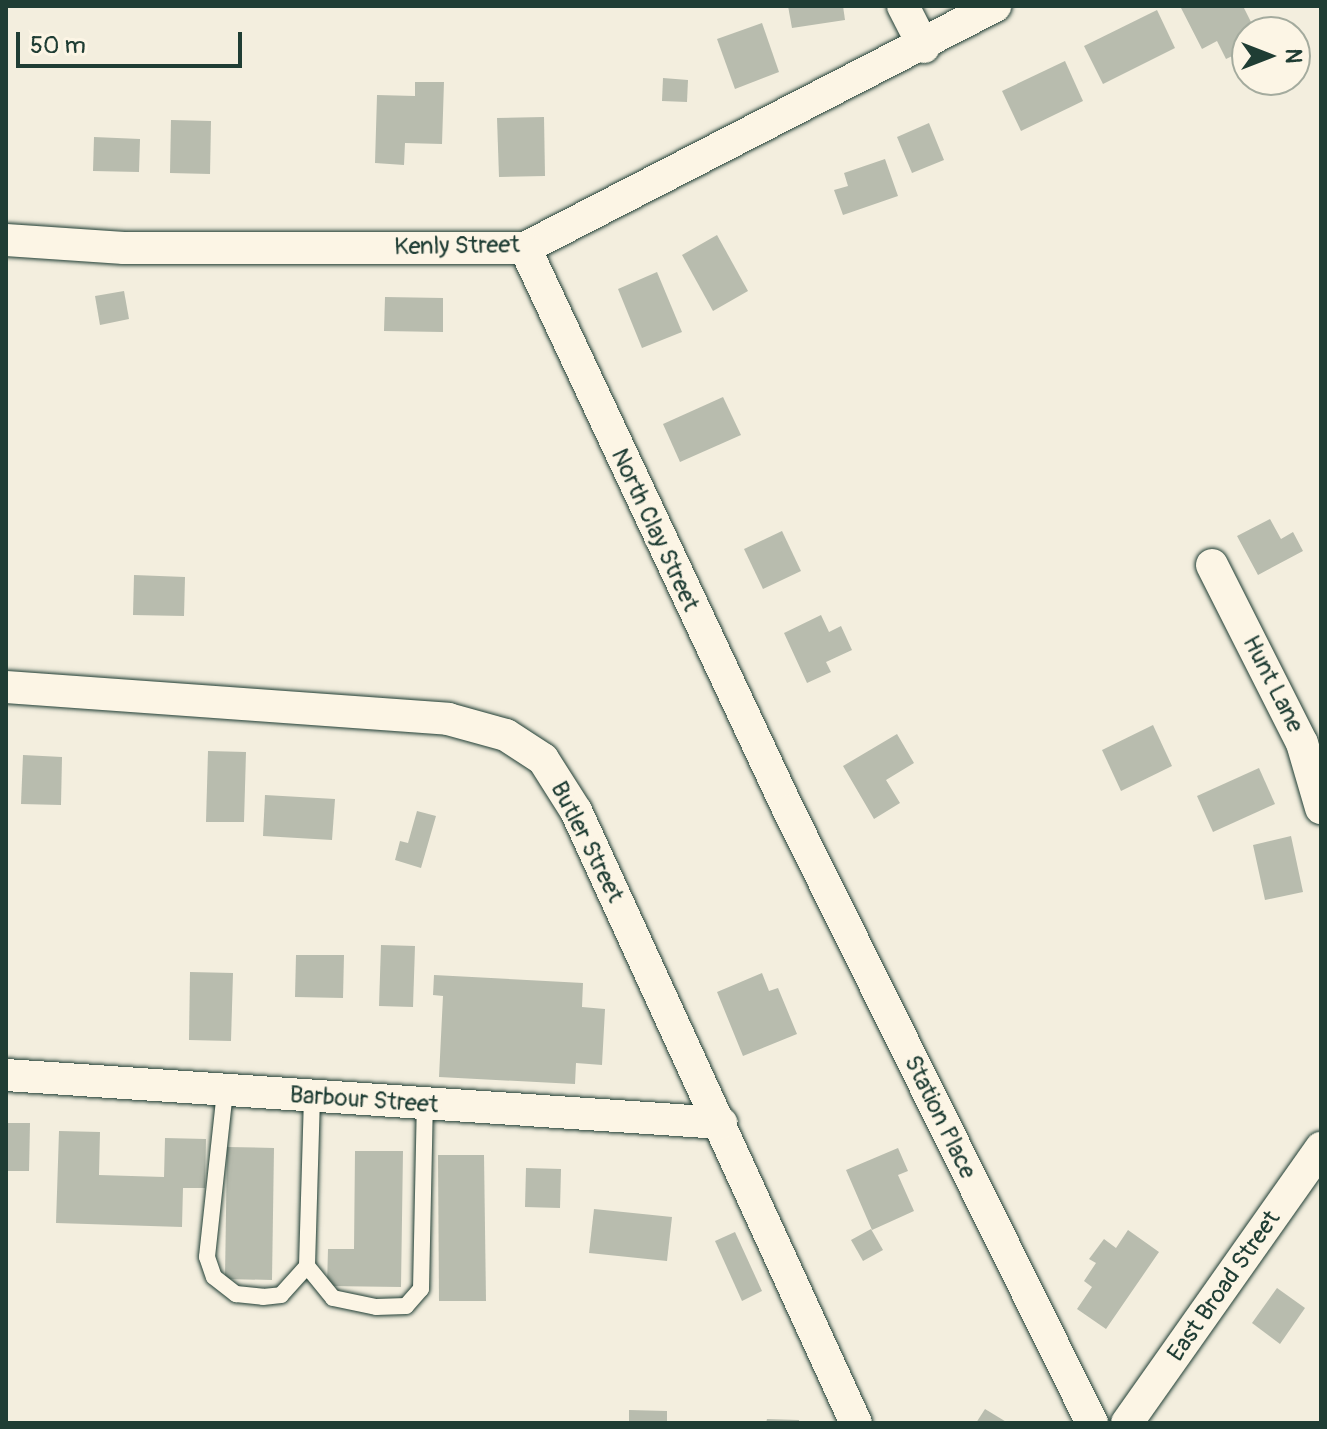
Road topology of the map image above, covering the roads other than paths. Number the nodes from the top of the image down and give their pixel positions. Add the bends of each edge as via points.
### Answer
1 (903, 6) edge
2 (995, 6) edge
3 (924, 47) junction
4 (6, 240) edge
5 (525, 248) junction
6 (1212, 565) dead end
7 (6, 687) edge
8 (1321, 808) edge
9 (789, 811) joint
10 (6, 1075) edge
11 (225, 1091) junction
12 (312, 1097) junction
13 (425, 1104) junction
14 (721, 1123) junction
15 (1321, 1148) edge
16 (307, 1266) junction
17 (856, 1423) edge
18 (1092, 1423) edge
19 (1127, 1423) edge

1 - 3 street
2 - 3 street, Kenly Street
3 - 5 street, Kenly Street
4 - 5 street, Kenly Street via 124,248
5 - 9 street, North Clay Street
6 - 8 street, Hunt Lane via 1302,743
7 - 14 street, Butler Street via 448,719 506,735 543,759 576,811
9 - 18 street, Station Place
10 - 11 street, Barbour Street
11 - 12 street, Barbour Street
11 - 16 lane via 207,1257 214,1277 236,1294 281,1295
12 - 13 street, Barbour Street
12 - 16 lane
13 - 14 street, Barbour Street
13 - 16 lane via 416,1299 406,1306 376,1307 345,1301 315,1281
14 - 17 street, Butler Street
15 - 19 street, East Broad Street

